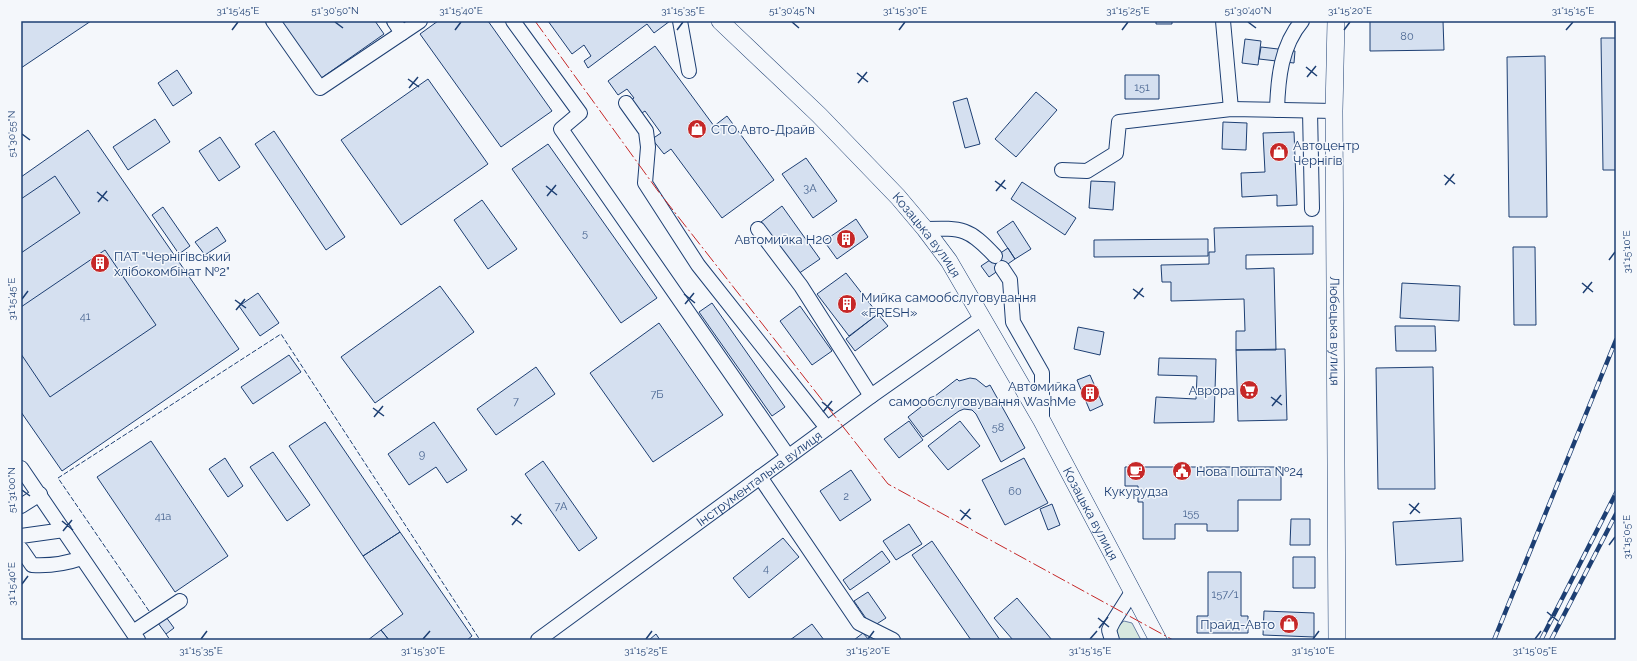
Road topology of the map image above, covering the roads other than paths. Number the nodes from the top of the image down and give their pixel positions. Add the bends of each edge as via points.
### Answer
1 (273, 21) edge
2 (394, 21) edge
3 (420, 21) edge
4 (513, 21) edge
5 (680, 21) edge
6 (720, 21) edge
7 (1223, 21) edge
8 (1302, 21) edge
9 (1336, 21) edge
10 (402, 33) junction
11 (688, 71) dead end
12 (626, 103) dead end
13 (1231, 109) junction
14 (1277, 110) junction
15 (1310, 111) junction
16 (1334, 111) junction
17 (1062, 170) dead end
18 (1312, 209) dead end
19 (758, 229) dead end
20 (925, 229) junction
21 (982, 318) junction
22 (871, 396) junction
23 (1042, 421) junction
24 (827, 428) junction
25 (788, 456) junction
26 (21, 468) edge
27 (760, 477) junction
28 (40, 494) junction
29 (21, 506) edge
30 (64, 530) junction
31 (21, 536) edge
32 (21, 549) edge
33 (82, 558) junction
34 (1132, 592) junction
35 (180, 600) dead end
36 (135, 636) edge
37 (1109, 637) edge
38 (538, 640) edge
39 (893, 640) edge
40 (1158, 640) edge
41 (1337, 640) edge

1 - 10 street via 320,88
2 - 10 street
3 - 10 street
4 - 25 street via 580,113 561,129
5 - 11 street
6 - 20 main road, Козацька вулиця via 819,115 898,197
7 - 13 street
8 - 14 street via 1289,38 1278,78
9 - 16 main road, Любецька вулиця
12 - 24 street via 646,132 648,147 645,183 698,265
13 - 14 street
13 - 17 street via 1119,122 1116,153 1088,171
14 - 15 street
15 - 16 street
15 - 18 street
16 - 41 main road, Любецька вулиця
19 - 22 street via 801,286
20 - 21 main road, Козацька вулиця via 949,261
20 - 23 street via 949,228 964,230 974,235 999,262 1010,280 1013,322 1042,373
21 - 22 street, Інструментальна вулиця
21 - 23 main road, Козацька вулиця
22 - 24 street, Інструментальна вулиця
23 - 34 main road, Козацька вулиця
24 - 25 street, Інструментальна вулиця
25 - 27 street, Інструментальна вулиця
26 - 28 street
27 - 38 street, Інструментальна вулиця
27 - 39 street via 859,622
28 - 29 street
28 - 30 street
30 - 31 street
30 - 33 street
32 - 33 street via 32,565 49,566
33 - 36 street
34 - 37 street via 1113,622
34 - 40 main road, Козацька вулиця
35 - 36 street

